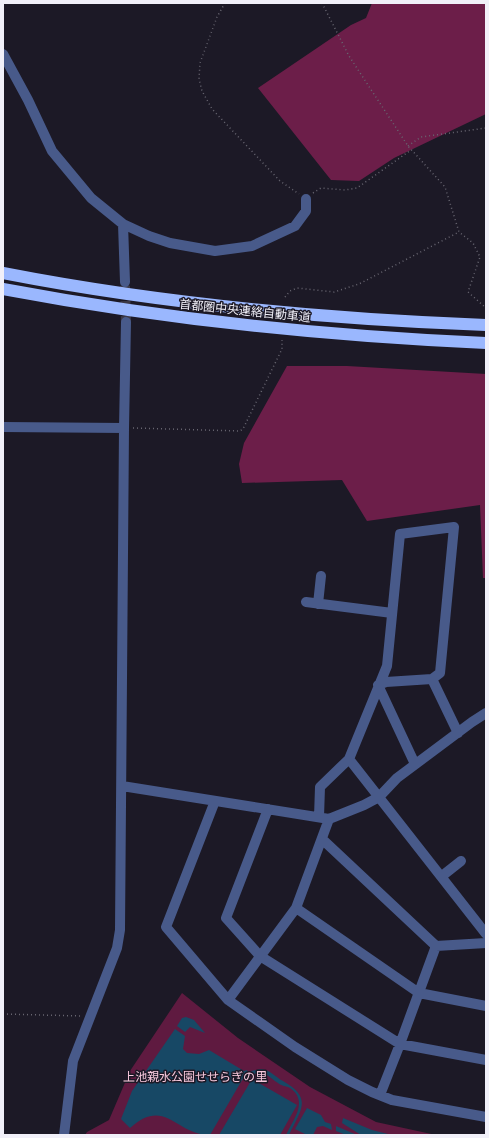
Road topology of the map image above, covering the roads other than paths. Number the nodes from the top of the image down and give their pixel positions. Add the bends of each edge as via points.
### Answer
1 (3, 54) edge
2 (306, 199) road end
3 (123, 224) junction
4 (3, 273) edge
5 (125, 282) tunnel mouth
6 (3, 289) edge
7 (126, 322) tunnel mouth
8 (486, 325) edge
9 (486, 343) edge
10 (3, 427) edge
11 (124, 428) junction
12 (321, 576) dead end
13 (306, 602) dead end
14 (318, 604) junction
15 (392, 613) junction
16 (432, 679) junction
17 (378, 685) junction
18 (486, 713) edge
19 (458, 733) junction
20 (349, 759) junction
21 (416, 764) junction
22 (122, 786) junction
23 (379, 797) junction
24 (215, 801) junction
25 (268, 809) junction
26 (324, 818) junction
27 (322, 839) junction
28 (461, 860) dead end
29 (442, 876) junction
30 (296, 908) junction
31 (486, 934) edge
32 (486, 943) edge
33 (436, 946) junction
34 (260, 956) junction
35 (419, 993) junction
36 (228, 1000) junction
37 (486, 1006) edge
38 (400, 1044) junction
39 (486, 1060) edge
40 (380, 1095) junction
41 (486, 1116) edge
42 (64, 1135) edge

1 - 3 street via 52,151 91,198
2 - 3 street via 306,211 295,226 252,246 236,249 215,251 170,244
3 - 5 street
4 - 8 highway, 首都圏中央連絡自動車道 via 83,288 195,304 313,315
6 - 9 highway, 首都圏中央連絡自動車道 via 167,317 310,331
7 - 11 street
10 - 11 street
11 - 22 street
12 - 14 street
13 - 14 street
14 - 15 street
15 - 16 street via 400,534 454,527 440,673
15 - 17 street via 386,666
16 - 17 street via 386,682
16 - 19 street
17 - 20 street
17 - 21 street
18 - 19 street
19 - 21 street
20 - 23 street
20 - 26 street via 320,787
21 - 23 street via 397,778
22 - 24 street
22 - 42 street via 120,930 117,948 72,1061
23 - 26 street via 364,805
23 - 29 street
24 - 25 street
24 - 36 street via 166,927
25 - 26 street
25 - 34 street via 226,918
26 - 27 street
27 - 30 street
27 - 33 street
28 - 29 street
29 - 31 street
30 - 34 street
30 - 35 street
32 - 33 street
33 - 35 street
34 - 36 street
34 - 38 street
35 - 37 street
35 - 38 street
36 - 40 street via 334,1071
38 - 39 street
38 - 40 street
40 - 41 street via 392,1100

